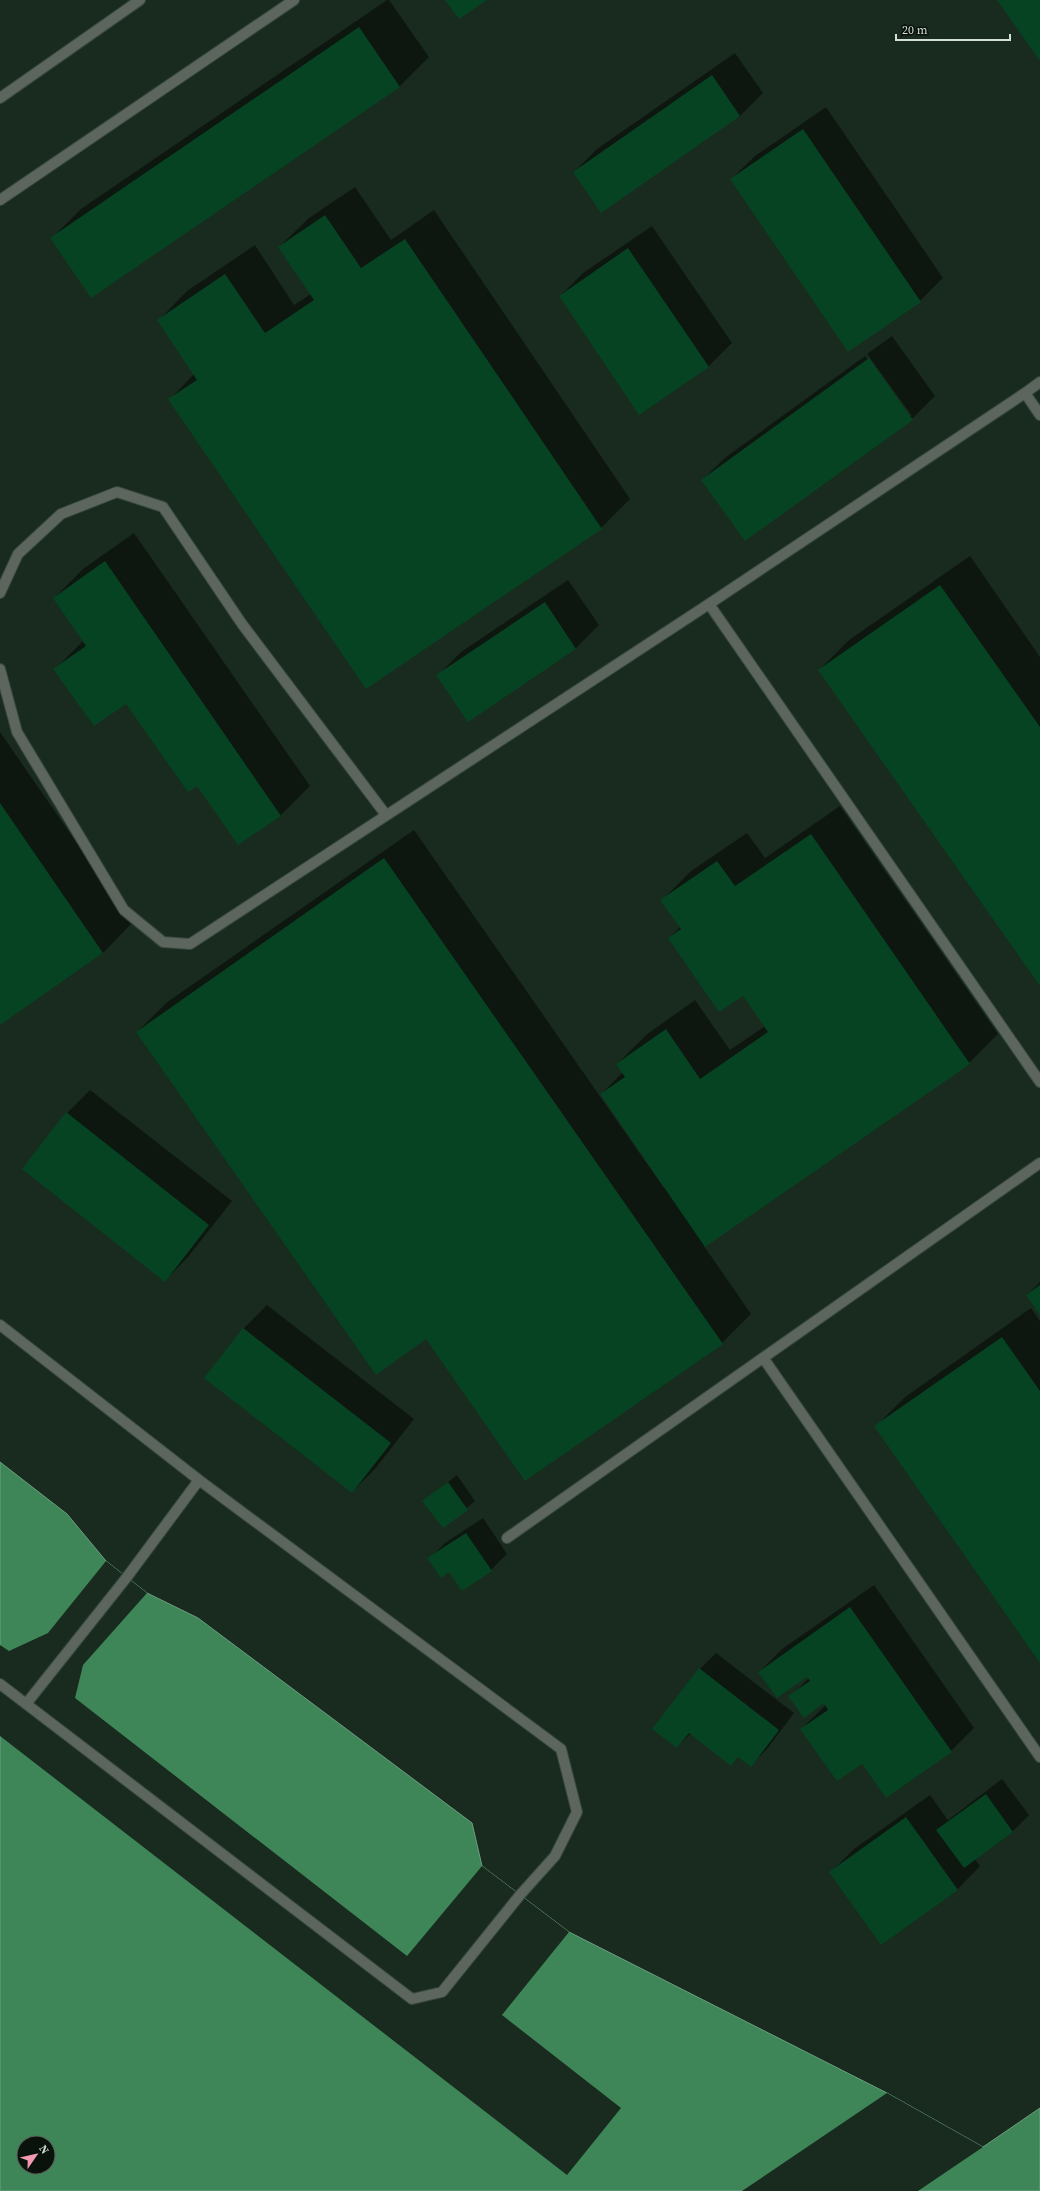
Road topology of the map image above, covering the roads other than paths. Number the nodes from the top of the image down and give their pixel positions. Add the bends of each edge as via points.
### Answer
1 (140, 0) edge
2 (294, 0) edge
3 (0, 98) edge
4 (0, 200) edge
5 (1040, 382) edge
6 (1025, 393) junction
7 (1040, 414) edge
8 (0, 593) edge
9 (709, 604) junction
10 (0, 669) edge
11 (386, 815) junction
12 (1040, 1082) edge
13 (1040, 1163) edge
14 (0, 1325) edge
15 (764, 1359) junction
16 (199, 1480) junction
17 (507, 1538) dead end
18 (0, 1684) edge
19 (26, 1704) junction
20 (1040, 1757) edge

1 - 3 lane
2 - 4 lane
5 - 6 lane
6 - 7 lane
6 - 9 lane
8 - 11 lane via 18,554 61,514 117,492 163,507 242,624
9 - 11 lane
9 - 12 lane
10 - 11 lane via 17,732 124,910 163,942 190,944
13 - 15 lane
14 - 16 lane
15 - 17 lane
15 - 20 lane
16 - 19 lane via 127,1577
16 - 19 lane via 561,1749 577,1812 555,1856 442,1992 412,1999
18 - 19 lane

